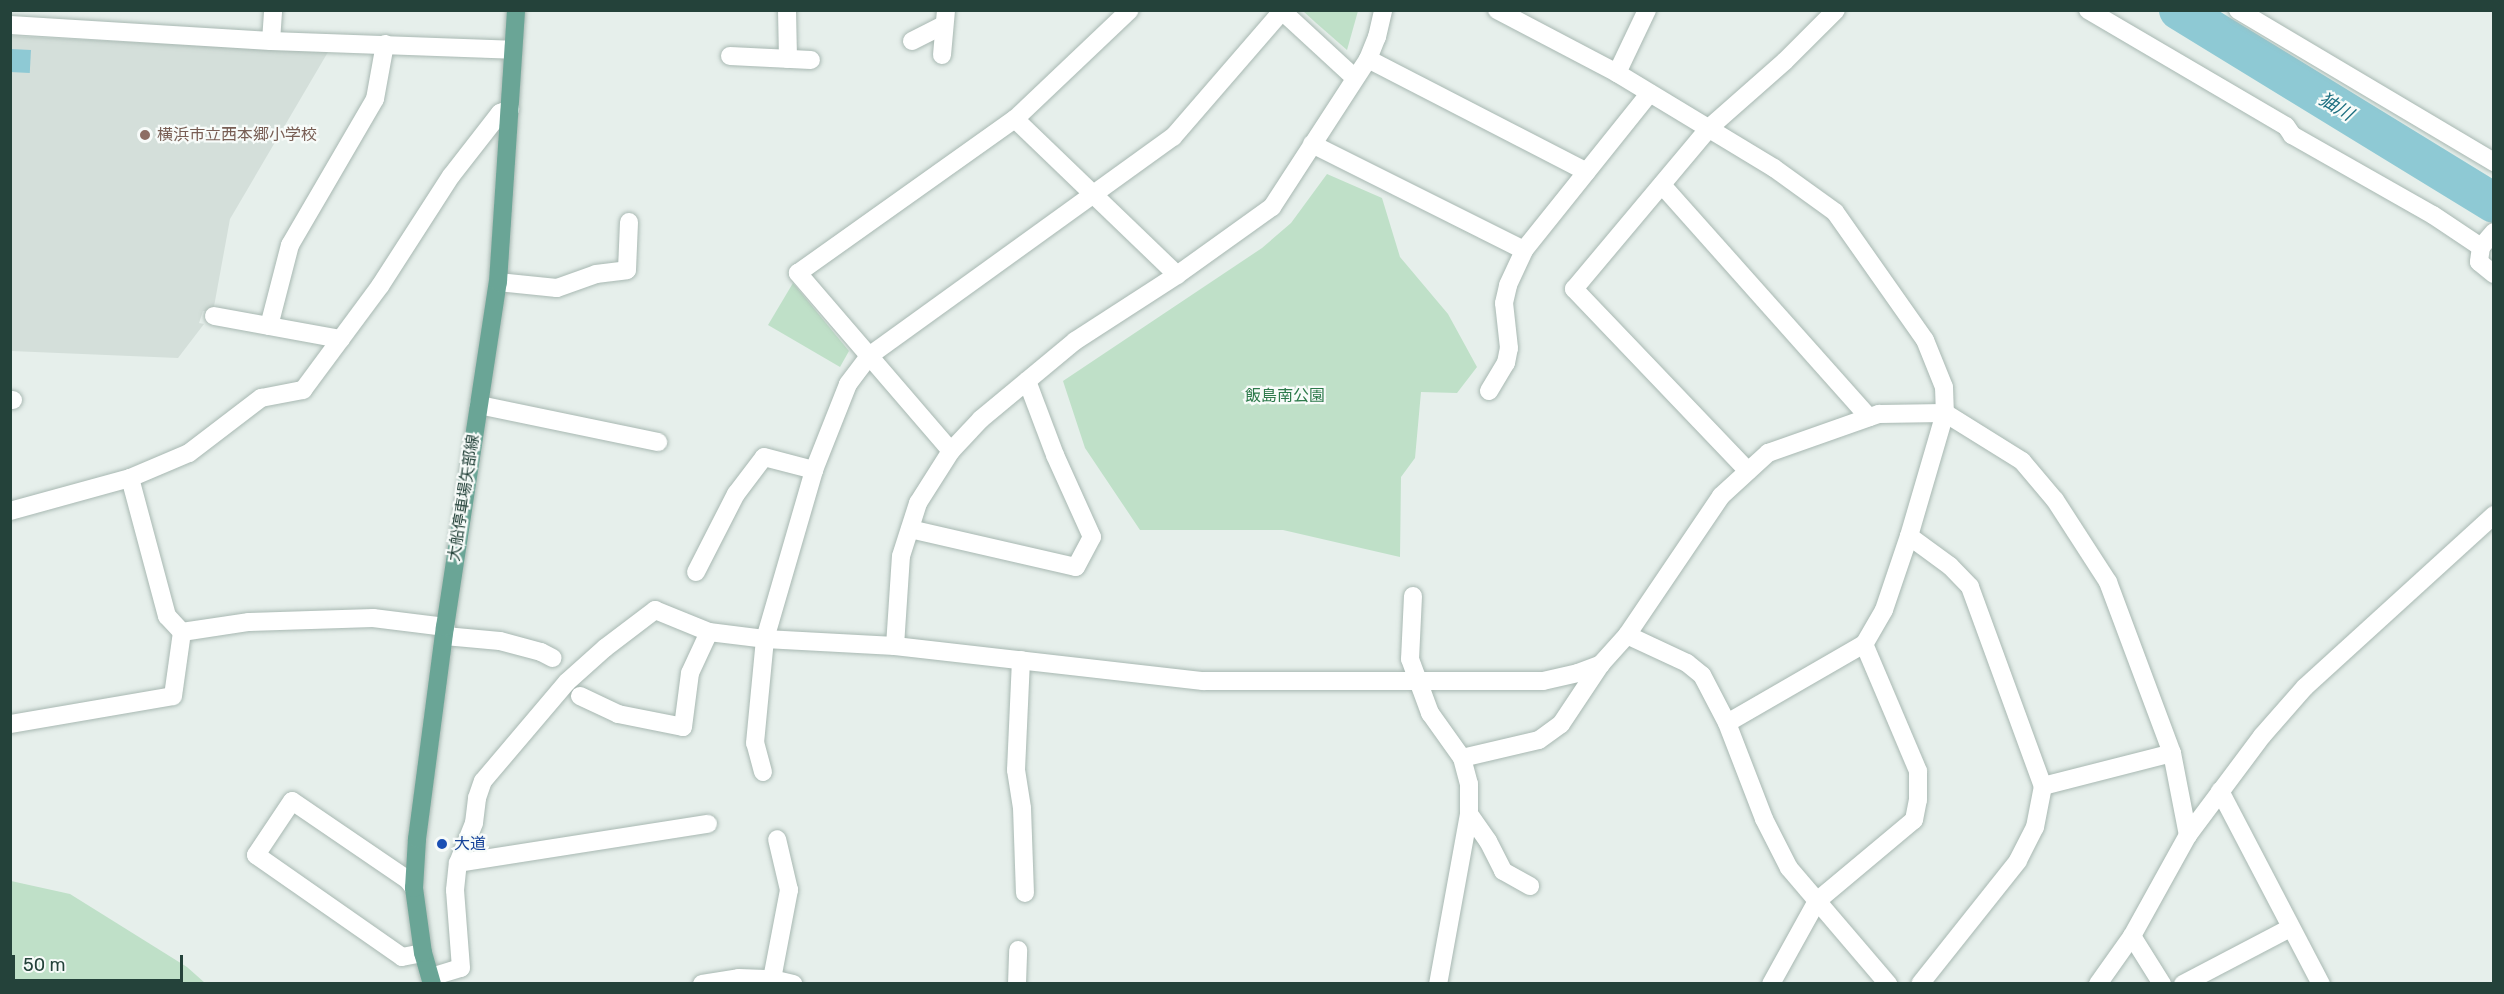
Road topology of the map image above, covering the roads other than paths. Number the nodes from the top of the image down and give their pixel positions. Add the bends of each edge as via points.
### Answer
1 (273, 10) edge
2 (516, 10) edge
3 (787, 10) edge
4 (1130, 10) edge
5 (1383, 10) edge
6 (1497, 10) edge
7 (1647, 10) edge
8 (1836, 10) edge
9 (2088, 10) edge
10 (2238, 10) edge
11 (1281, 11) edge
12 (1519, 15) edge
13 (945, 18) edge
14 (10, 25) edge
15 (271, 41) junction
16 (912, 41) dead end
17 (385, 44) junction
18 (513, 50) junction
19 (942, 55) dead end
20 (730, 56) dead end
21 (1368, 58) junction
22 (788, 59) junction
23 (811, 60) dead end
24 (1617, 73) junction
25 (1355, 78) junction
26 (1650, 93) junction
27 (510, 109) junction
28 (1015, 119) junction
29 (1709, 128) junction
30 (1312, 144) junction
31 (2493, 162) edge
32 (1587, 172) junction
33 (1662, 185) junction
34 (1094, 195) junction
35 (629, 222) dead end
36 (2493, 232) edge
37 (2480, 246) junction
38 (1524, 249) junction
39 (2493, 274) edge
40 (1177, 275) junction
41 (498, 282) junction
42 (214, 316) dead end
43 (270, 326) junction
44 (341, 339) junction
45 (869, 356) junction
46 (1027, 381) junction
47 (1489, 391) dead end
48 (479, 405) junction
49 (1945, 412) junction
50 (1869, 417) junction
51 (658, 442) dead end
52 (951, 452) junction
53 (814, 470) junction
54 (1749, 471) junction
55 (130, 478) junction
56 (10, 511) edge
57 (2493, 515) edge
58 (910, 529) junction
59 (1909, 536) junction
60 (696, 572) dead end
61 (1413, 596) dead end
62 (182, 632) junction
63 (445, 632) junction
64 (709, 632) junction
65 (1626, 634) junction
66 (765, 639) junction
67 (1864, 644) junction
68 (895, 646) junction
69 (553, 658) dead end
70 (1021, 660) junction
71 (1601, 664) junction
72 (1417, 682) junction
73 (580, 696) dead end
74 (1727, 723) junction
75 (10, 724) edge
76 (2172, 753) junction
77 (1462, 758) junction
78 (763, 772) dead end
79 (2043, 786) junction
80 (2220, 791) junction
81 (1469, 814) junction
82 (708, 824) dead end
83 (2188, 835) junction
84 (777, 839) dead end
85 (458, 863) junction
86 (1530, 886) dead end
87 (414, 888) junction
88 (1025, 893) dead end
89 (1816, 902) junction
90 (2290, 928) junction
91 (2132, 936) junction
92 (1018, 950) dead end
93 (423, 953) junction
94 (772, 979) junction
95 (431, 980) edge
96 (702, 984) edge
97 (793, 984) edge
98 (1017, 984) edge
99 (1438, 984) edge
100 (1771, 984) edge
101 (1888, 984) edge
102 (1920, 984) edge
103 (2098, 984) edge
104 (2162, 984) edge
105 (2184, 984) edge
106 (2321, 984) edge

1 - 15 street
2 - 18 main road, 大船停車場矢部線
3 - 22 street
4 - 28 street
5 - 21 street
6 - 12 street
7 - 24 street
8 - 29 street
9 - 37 street
10 - 31 street
11 - 25 street
11 - 34 street via 1173,137
12 - 24 street
13 - 16 street
13 - 19 street
14 - 15 street
15 - 17 street
17 - 18 street
17 - 43 street via 375,99 290,245
18 - 27 main road, 大船停車場矢部線
20 - 22 street
21 - 25 street
21 - 32 street
22 - 23 street
24 - 26 street
25 - 30 street
26 - 29 street
26 - 32 street
27 - 41 main road, 大船停車場矢部線
27 - 44 street via 500,113 451,176
28 - 34 street
28 - 45 street via 798,273
29 - 33 street
29 - 49 street via 1835,212 1925,340 1944,387
30 - 38 street
30 - 40 street via 1272,207
32 - 38 street
33 - 50 street
33 - 54 street via 1574,289
34 - 40 street
34 - 45 street
35 - 41 street via 627,270 596,274 557,288
36 - 37 street
37 - 39 street via 2479,262
38 - 47 street via 1504,303 1509,348 1506,363
40 - 46 street via 1075,341
41 - 48 main road, 大船停車場矢部線
42 - 43 street
43 - 44 street
44 - 55 street via 303,390 261,398 189,453
45 - 52 street
45 - 53 street via 848,384
46 - 52 street via 981,419
46 - 58 street via 1092,537 1076,567
48 - 51 street
48 - 63 main road, 大船停車場矢部線
49 - 50 street
49 - 59 street
49 - 76 street via 2022,461 2055,500 2108,582
50 - 54 street via 1768,453
52 - 58 street via 918,503
53 - 60 street via 764,457 736,494
53 - 66 street
54 - 65 street via 1721,495
55 - 56 street
55 - 62 street via 167,616
57 - 80 street via 2305,687
58 - 68 street via 902,556
59 - 67 street via 1884,610
59 - 79 street via 1950,566 1970,587
61 - 72 street via 1410,659
62 - 63 street via 249,622 373,618
62 - 75 street via 173,696
63 - 69 street via 500,641
63 - 87 main road, 大船停車場矢部線
64 - 66 street
64 - 73 street via 690,673 683,727 618,714
64 - 85 street via 655,610 576,669 483,781 474,824
65 - 71 street
65 - 74 street via 1687,663 1702,675
66 - 68 street
66 - 78 street via 755,743
67 - 74 street
67 - 89 street via 1918,771 1918,800 1914,820
68 - 70 street
70 - 72 street via 1203,681
70 - 88 street via 1016,770 1022,808
71 - 72 street via 1543,681
71 - 77 street via 1561,724 1539,740
72 - 77 street via 1430,713
74 - 89 street via 1769,829 1789,868
76 - 79 street
76 - 83 street
77 - 81 street via 1470,784
79 - 102 street via 2035,826 2018,861
80 - 83 street
80 - 90 street
81 - 86 street via 1503,872
81 - 99 street
82 - 85 street
83 - 91 street
84 - 94 street via 789,890
85 - 95 street via 455,890 461,968
87 - 93 main road, 大船停車場矢部線
87 - 93 street via 408,880 292,801 256,855 402,957
89 - 100 street
89 - 101 street
90 - 105 street
90 - 106 street
91 - 103 street
91 - 104 street
92 - 98 street
93 - 95 main road, 大船停車場矢部線
94 - 96 street via 739,978
94 - 97 street

